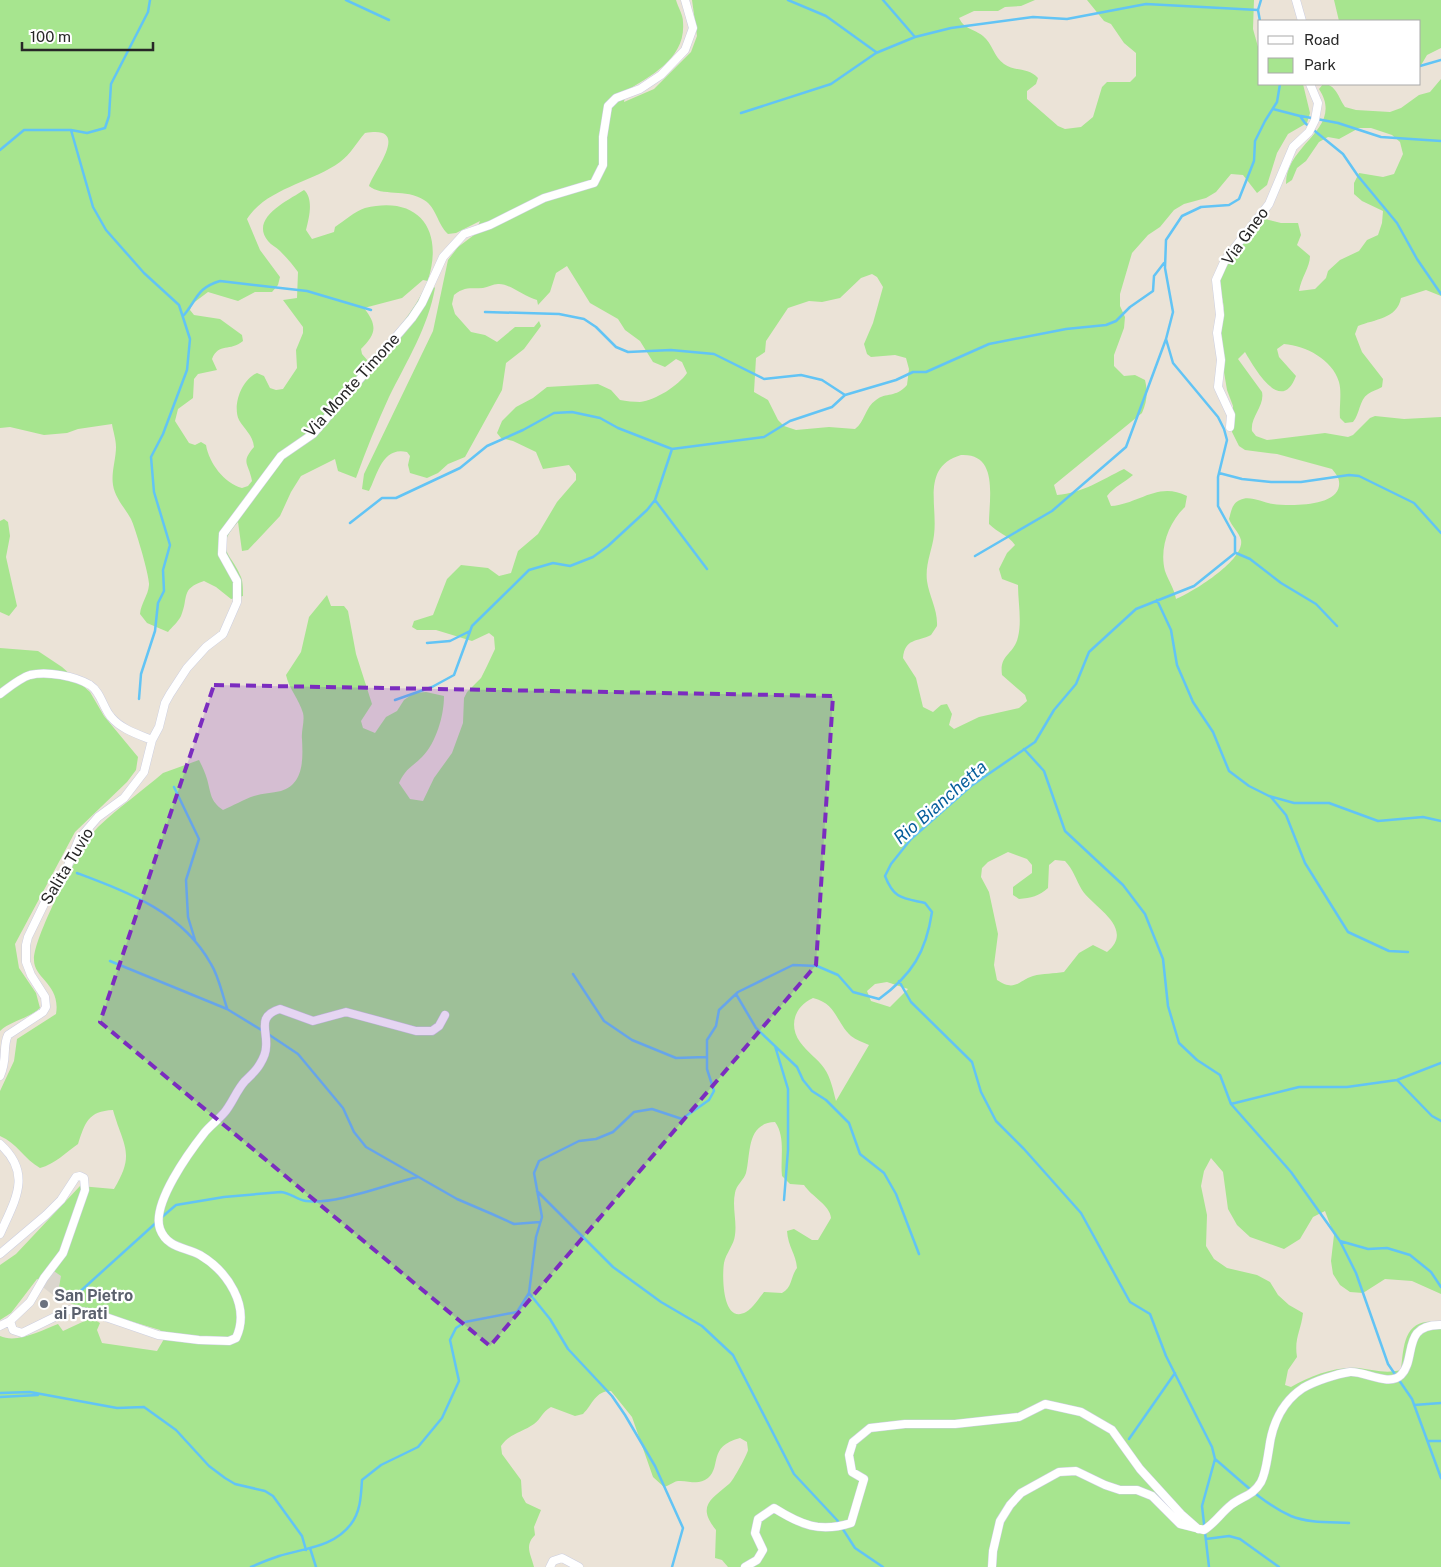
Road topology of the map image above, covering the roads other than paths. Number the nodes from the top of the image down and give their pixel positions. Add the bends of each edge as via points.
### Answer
1 (685, 0) edge
2 (1296, 0) edge
3 (1302, 20) edge
4 (1310, 85) edge
5 (1230, 427) dead end
6 (0, 694) edge
7 (152, 740) junction
8 (445, 1015) dead end
9 (0, 1076) edge
10 (0, 1144) edge
11 (0, 1234) edge
12 (0, 1254) edge
13 (10, 1321) junction
14 (1441, 1325) edge
15 (0, 1326) edge
16 (1198, 1529) junction
17 (550, 1567) edge
18 (578, 1567) edge
19 (745, 1567) edge
20 (992, 1567) edge

1 - 7 street, Via Monte Timone via 693,28 685,50 661,75 640,89 616,98 608,106 603,165 594,183 544,198 464,234 443,257 412,318 312,434 281,456 233,518 223,534 222,554 237,582 237,602 223,634 187,668 170,694
2 - 3 street
4 - 5 street, Via Gneo via 1318,103 1315,120 1293,147 1268,204 1225,260 1216,280 1221,360 1218,387 1230,415
6 - 7 street via 29,675 51,674 71,678 91,685 111,718 121,726
7 - 9 street, Salita Tuvio via 144,772 124,798 98,817 79,839 62,880 38,914 25,954 28,969 45,997 46,1007 8,1035 5,1041 6,1062
8 - 13 street via 439,1026 428,1031 410,1030 346,1012 313,1021 280,1010 265,1020 266,1047 261,1062 175,1176 163,1200 159,1220 160,1230 170,1242 205,1259 236,1291 240,1304 236,1338 229,1341 158,1336 82,1311 66,1311 22,1333 13,1330
10 - 11 street via 13,1160 20,1176 15,1199
12 - 13 street via 61,1200 76,1177 84,1178 85,1190 63,1253 30,1302
13 - 15 street
14 - 16 street via 1426,1326 1420,1330 1400,1377 1392,1380 1349,1372 1313,1383 1295,1395 1276,1418 1266,1466 1254,1492 1234,1502 1218,1521 1204,1530
16 - 19 street via 1140,1469 1112,1430 1081,1412 1045,1404 1019,1417 870,1428 853,1442 849,1455 852,1472 864,1479 851,1523 833,1529 798,1523 774,1508 758,1520 755,1533 763,1550 757,1560
16 - 20 street via 1180,1524 1152,1496 1137,1490 1120,1490 1076,1471 1058,1472 1021,1494 1010,1506 1000,1521
17 - 18 street via 553,1561 562,1558

